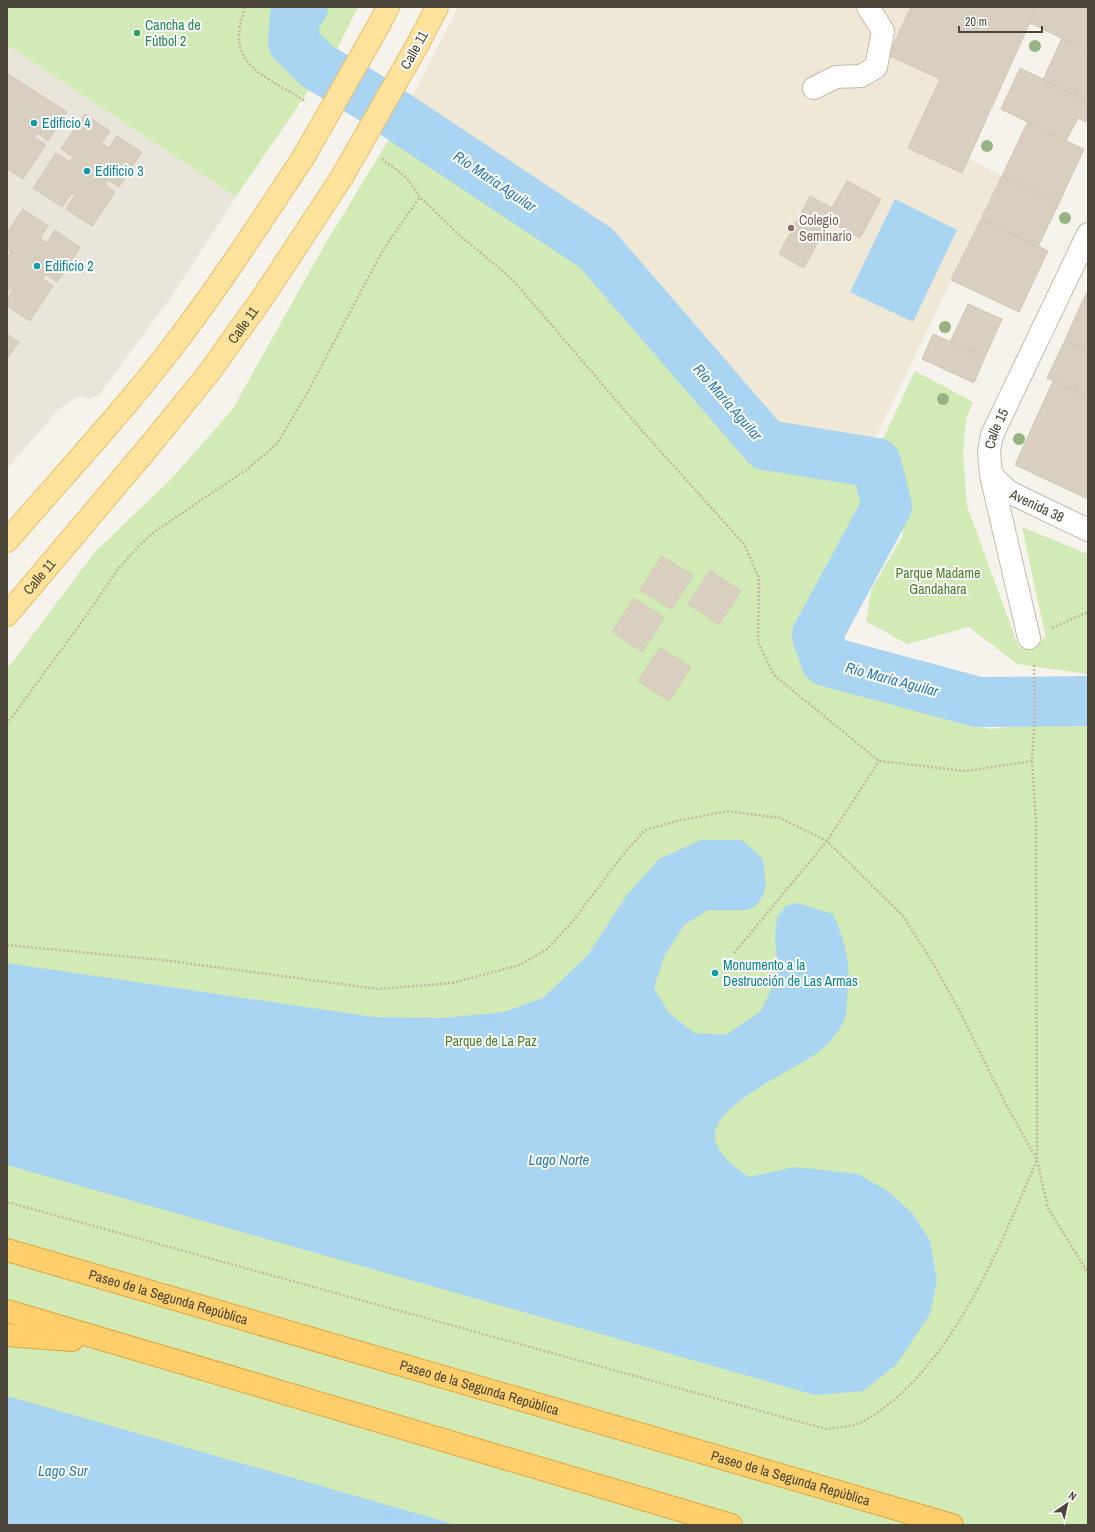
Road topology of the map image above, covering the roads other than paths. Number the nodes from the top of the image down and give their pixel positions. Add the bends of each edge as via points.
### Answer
1 (437, 7) edge
2 (868, 7) edge
3 (384, 15) edge
4 (814, 88) dead end
5 (1088, 234) edge
6 (991, 475) junction
7 (1088, 530) edge
8 (7, 541) edge
9 (7, 615) edge
10 (1028, 638) road end
11 (7, 1238) edge
12 (7, 1250) edge
13 (71, 1269) junction
14 (7, 1311) edge
15 (7, 1335) edge
16 (115, 1343) junction
17 (731, 1525) edge
18 (952, 1525) edge

1 - 9 main road, Calle 11, bridge via 342,177 263,297 208,374
2 - 4 street via 883,31 876,67 861,76 836,77
3 - 8 main road, bridge via 303,158 227,272 174,345
5 - 6 street, Calle 15 via 992,435 989,452
6 - 7 street, Avenida 38 via 1014,495
6 - 10 street, Calle 15
11 - 13 highway
12 - 13 highway, Paseo de la Segunda República
13 - 18 highway, Paseo de la Segunda República
14 - 16 highway
15 - 16 highway
16 - 17 highway

